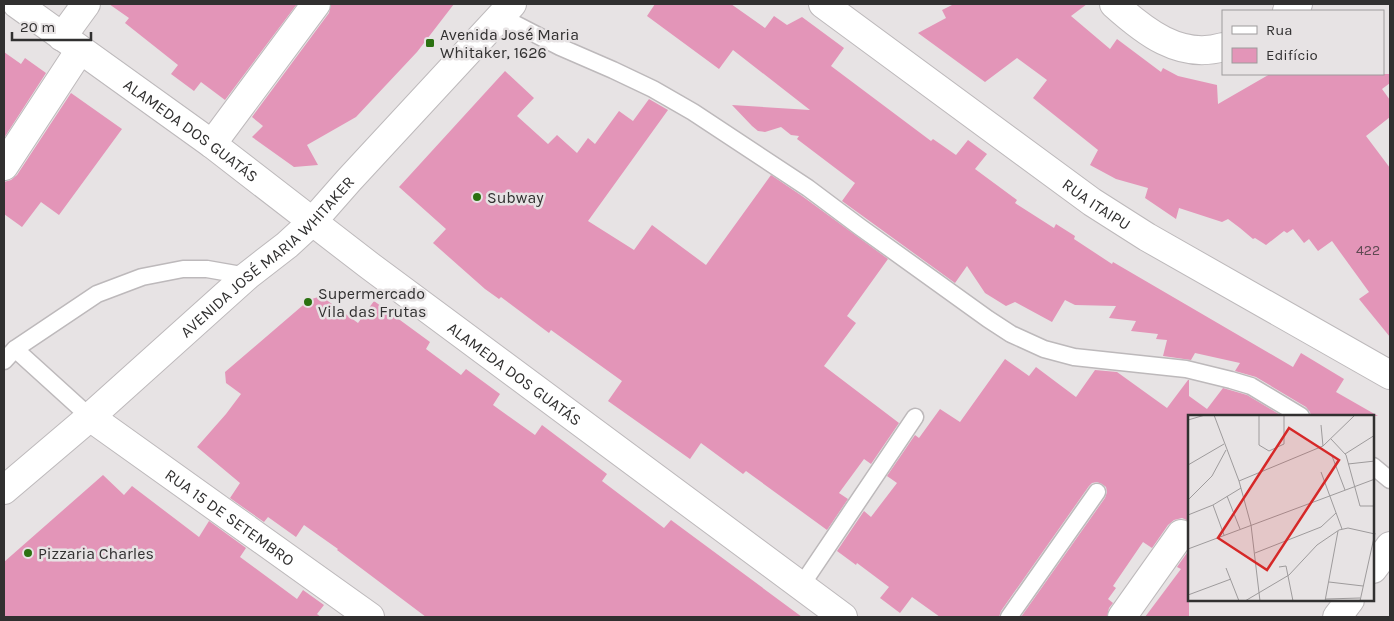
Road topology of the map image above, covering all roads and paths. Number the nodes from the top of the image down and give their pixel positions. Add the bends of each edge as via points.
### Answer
1 (17, 4) edge
2 (86, 4) edge
3 (316, 4) edge
4 (823, 4) edge
5 (1114, 4) edge
6 (506, 10) edge
7 (71, 43) junction
8 (1222, 47) edge
9 (212, 144) junction
10 (4, 166) edge
11 (312, 222) junction
12 (247, 276) junction
13 (9, 355) edge
14 (1390, 375) edge
15 (1299, 415) edge
16 (90, 417) junction
17 (915, 417) dead end
18 (1374, 467) edge
19 (1390, 480) edge
20 (4, 490) edge
21 (1097, 492) dead end
22 (1181, 534) dead end
23 (1390, 546) edge
24 (1374, 568) edge
25 (801, 586) junction
26 (1349, 601) edge
27 (370, 617) edge
28 (843, 617) edge
29 (1009, 617) edge
30 (1122, 617) edge
31 (1337, 617) edge

1 - 7 street, ALAMEDA DOS GUATÁS
2 - 7 street
3 - 9 street
4 - 14 street, RUA ITAIPU via 1100,207
5 - 8 street via 1156,37 1178,46 1200,50
6 - 11 street, AVENIDA JOSÉ MARIA WHITAKER
6 - 15 lane via 560,47 653,89 693,112 808,188 1011,334 1044,349 1074,357 1186,369 1231,380 1251,386
7 - 9 street, ALAMEDA DOS GUATÁS
7 - 10 street
9 - 11 street, ALAMEDA DOS GUATÁS
11 - 12 street, AVENIDA JOSÉ MARIA WHITAKER
11 - 25 street, ALAMEDA DOS GUATÁS
12 - 13 lane via 207,269 183,269 142,277 97,294
12 - 16 street, AVENIDA JOSÉ MARIA WHITAKER
13 - 16 lane
16 - 20 street, AVENIDA JOSÉ MARIA WHITAKER
16 - 27 street, RUA 15 DE SETEMBRO
17 - 25 lane
18 - 19 lane
21 - 29 lane
22 - 30 street
23 - 24 street
25 - 28 street, ALAMEDA DOS GUATÁS
26 - 31 street

